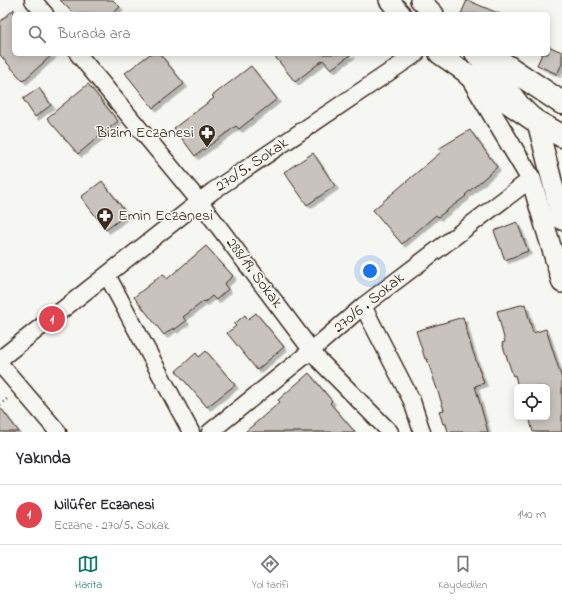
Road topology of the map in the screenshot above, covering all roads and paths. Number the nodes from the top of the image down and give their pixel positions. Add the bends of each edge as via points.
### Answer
1 (33, 0) edge
2 (389, 0) edge
3 (42, 12) edge
4 (399, 12) edge
5 (80, 56) edge
6 (413, 56) edge
7 (442, 56) edge
8 (477, 56) edge
9 (492, 56) edge
10 (469, 75) junction
11 (562, 103) edge
12 (537, 122) junction
13 (562, 136) edge
14 (531, 179) junction
15 (200, 202) junction
16 (562, 220) edge
17 (107, 275) junction
18 (562, 283) edge
19 (363, 306) junction
20 (312, 350) junction
21 (0, 359) edge
22 (0, 364) edge
23 (58, 432) edge
24 (191, 432) edge
25 (210, 432) edge
26 (390, 432) edge
27 (422, 432) edge

1 - 3 street
2 - 4 street
5 - 15 street, 288/19. Sokak
6 - 15 street, 270/5. Sokak
7 - 10 street
8 - 12 street via 497,74 520,105
9 - 11 main road
10 - 12 main road
10 - 14 street
12 - 13 main road
12 - 16 street
14 - 18 street
14 - 19 street, 270/6 . Sokak
15 - 17 street, 270/5. Sokak
15 - 20 street, 288/19. Sokak
17 - 21 street, 270/5. Sokak
17 - 24 street
19 - 20 street, 270/6 . Sokak
19 - 27 street via 412,401
20 - 25 street, 270/6 . Sokak
20 - 26 street, 288/19. Sokak
22 - 23 street

